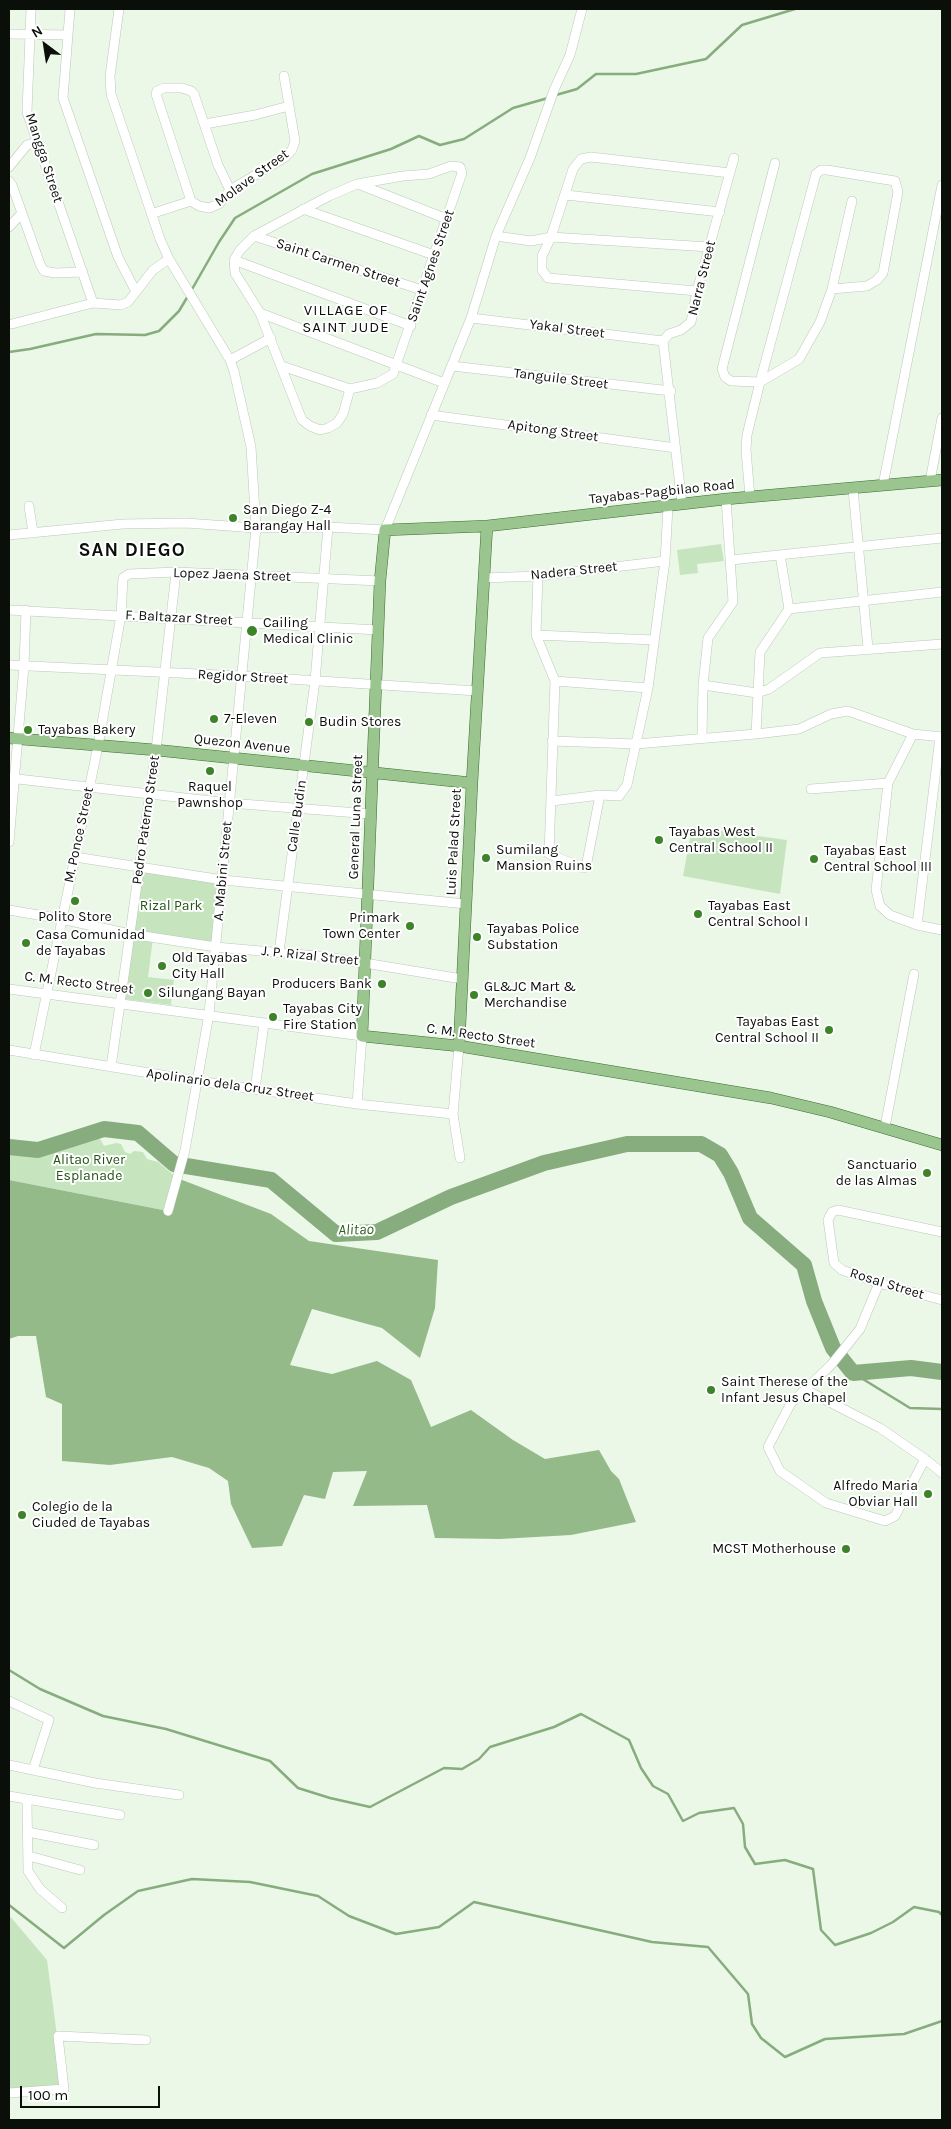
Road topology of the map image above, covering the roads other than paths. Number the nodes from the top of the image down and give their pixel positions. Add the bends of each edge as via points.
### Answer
1 (32, 9) edge
2 (70, 9) edge
3 (120, 9) edge
4 (582, 9) edge
5 (9, 34) edge
6 (31, 35) junction
7 (68, 35) junction
8 (284, 76) dead end
9 (289, 106) junction
10 (205, 124) junction
11 (37, 142) junction
12 (734, 158) dead end
13 (775, 163) dead end
14 (9, 167) edge
15 (730, 173) junction
16 (9, 181) edge
17 (357, 184) junction
18 (942, 185) edge
19 (230, 190) junction
20 (566, 195) junction
21 (191, 201) junction
22 (852, 201) dead end
23 (303, 208) junction
24 (720, 212) junction
25 (22, 214) junction
26 (150, 214) junction
27 (447, 219) junction
28 (9, 227) edge
29 (254, 236) junction
30 (496, 236) junction
31 (551, 236) junction
32 (709, 247) junction
33 (434, 256) junction
34 (169, 259) junction
35 (234, 260) junction
36 (82, 272) junction
37 (832, 289) junction
38 (135, 290) junction
39 (422, 290) junction
40 (698, 291) junction
41 (93, 303) junction
42 (260, 313) junction
43 (471, 318) junction
44 (12, 324) dead end
45 (411, 326) junction
46 (272, 338) junction
47 (663, 341) junction
48 (230, 360) junction
49 (397, 365) junction
50 (282, 366) junction
51 (452, 366) junction
52 (760, 382) junction
53 (444, 383) junction
54 (350, 389) junction
55 (670, 391) junction
56 (431, 415) junction
57 (942, 418) edge
58 (676, 448) junction
59 (942, 480) edge
60 (930, 481) junction
61 (883, 485) junction
62 (853, 489) junction
63 (750, 497) junction
64 (726, 499) junction
65 (682, 504) junction
66 (29, 506) dead end
67 (668, 507) junction
68 (487, 526) junction
69 (328, 527) junction
70 (256, 528) junction
71 (385, 530) junction
72 (33, 532) junction
73 (9, 536) edge
74 (942, 538) edge
75 (858, 547) junction
76 (780, 555) junction
77 (731, 560) junction
78 (665, 561) junction
79 (176, 572) junction
80 (252, 575) junction
81 (538, 576) junction
82 (484, 578) junction
83 (324, 580) junction
84 (380, 582) junction
85 (942, 592) edge
86 (863, 601) junction
87 (789, 609) junction
88 (9, 610) edge
89 (26, 610) junction
90 (121, 615) junction
91 (171, 618) junction
92 (248, 622) junction
93 (321, 625) junction
94 (378, 630) junction
95 (536, 635) junction
96 (654, 640) junction
97 (942, 644) edge
98 (868, 648) junction
99 (9, 665) edge
100 (24, 666) junction
101 (111, 670) junction
102 (164, 673) junction
103 (241, 676) junction
104 (316, 681) junction
105 (555, 681) junction
106 (376, 684) junction
107 (703, 685) junction
108 (648, 688) junction
109 (477, 691) junction
110 (757, 693) junction
111 (756, 734) junction
112 (913, 734) junction
113 (702, 737) junction
114 (941, 737) edge
115 (13, 738) edge
116 (552, 741) junction
117 (636, 744) junction
118 (98, 746) junction
119 (156, 750) junction
120 (232, 758) junction
121 (304, 766) junction
122 (373, 773) junction
123 (12, 778) edge
124 (472, 783) junction
125 (888, 783) junction
126 (89, 787) junction
127 (811, 788) dead end
128 (150, 794) junction
129 (600, 796) junction
130 (552, 801) junction
131 (229, 803) junction
132 (298, 809) junction
133 (371, 814) junction
134 (9, 842) edge
135 (75, 857) junction
136 (140, 867) junction
137 (223, 880) junction
138 (288, 887) junction
139 (369, 895) junction
140 (466, 904) junction
141 (9, 910) edge
142 (61, 919) junction
143 (917, 925) junction
144 (942, 930) edge
145 (130, 934) junction
146 (216, 947) junction
147 (279, 952) junction
148 (366, 963) junction
149 (914, 974) dead end
150 (462, 978) junction
151 (9, 989) edge
152 (45, 994) junction
153 (120, 1004) junction
154 (208, 1014) junction
155 (264, 1024) junction
156 (362, 1036) junction
157 (459, 1046) junction
158 (9, 1050) edge
159 (34, 1055) junction
160 (111, 1067) junction
161 (198, 1081) junction
162 (255, 1089) junction
163 (357, 1104) junction
164 (453, 1114) junction
165 (884, 1127) junction
166 (942, 1145) edge
167 (460, 1158) dead end
168 (168, 1211) dead end
169 (942, 1232) edge
170 (879, 1283) junction
171 (942, 1300) edge
172 (806, 1390) junction
173 (925, 1459) junction
174 (942, 1472) edge
175 (9, 1701) edge
176 (9, 1765) edge
177 (33, 1770) junction
178 (179, 1795) dead end
179 (9, 1796) edge
180 (27, 1801) junction
181 (120, 1815) dead end
182 (28, 1832) junction
183 (94, 1844) dead end
184 (29, 1856) junction
185 (80, 1870) dead end
186 (62, 1908) dead end
187 (146, 2040) dead end
188 (9, 2093) edge

1 - 6 street, Mangga Street
2 - 7 street
3 - 26 street, A. Mabini Street via 110,76 111,94
4 - 30 street via 570,55
5 - 6 street
6 - 7 street
6 - 11 street, Mangga Street via 27,112
7 - 38 street via 63,98 118,257
8 - 9 street, Molave Street
9 - 10 street
9 - 19 street, Molave Street via 295,141 292,150
10 - 19 street
10 - 21 street via 191,91 164,88 157,91
11 - 14 street via 27,145
11 - 36 street, Mangga Street
12 - 15 street, Narra Street
13 - 52 street via 722,369 731,381
15 - 20 street via 591,157 581,159 574,169
15 - 24 street, Narra Street
16 - 25 street
17 - 23 street
17 - 27 street
17 - 27 street, Saint Agnes Street via 429,174 460,166 462,174
18 - 61 street
19 - 21 street, Molave Street via 219,204 209,208
20 - 24 street
20 - 31 street
21 - 26 street
22 - 37 street
23 - 29 street
23 - 33 street
24 - 32 street, Narra Street
25 - 28 street
25 - 36 street via 44,271
26 - 34 street, A. Mabini Street
27 - 33 street, Saint Agnes Street
29 - 35 street
29 - 39 street, Saint Carmen Street
30 - 31 street via 531,241
30 - 43 street
31 - 32 street
31 - 40 street via 542,256 542,270 548,278
32 - 40 street, Narra Street
33 - 39 street, Saint Agnes Street
34 - 38 street via 153,270
34 - 48 street, A. Mabini Street
35 - 42 street via 235,273
35 - 45 street
36 - 41 street, Mangga Street
37 - 52 street via 820,322 799,359
37 - 52 street via 866,286 878,280 883,273 898,192 895,180 827,170 816,174
38 - 41 street via 128,302 121,305
39 - 45 street, Saint Agnes Street
40 - 47 street, Narra Street via 691,322
41 - 44 street
42 - 46 street
42 - 49 street
43 - 47 street, Yakal Street
43 - 51 street
45 - 49 street, Saint Agnes Street
46 - 48 street
46 - 50 street
47 - 55 street
48 - 70 street, A. Mabini Street via 251,447
49 - 53 street
49 - 54 street via 386,380
50 - 54 street
50 - 54 street via 302,420 320,430 337,423
51 - 53 street
51 - 55 street, Tanguile Street
52 - 63 street via 746,450
53 - 56 street
55 - 58 street
56 - 58 street, Apitong Street
56 - 71 street
57 - 60 street
58 - 65 street
59 - 60 main road, Tayabas-Pagbilao Road
60 - 61 main road, Tayabas-Pagbilao Road
61 - 62 main road, Tayabas-Pagbilao Road
62 - 63 main road, Tayabas-Pagbilao Road
62 - 75 street
63 - 64 main road, Tayabas-Pagbilao Road
64 - 65 main road, Tayabas-Pagbilao Road
64 - 77 street
65 - 67 main road, Tayabas-Pagbilao Road
66 - 72 street
67 - 68 main road, Tayabas-Pagbilao Road
67 - 78 street
68 - 71 main road, Tayabas-Pagbilao Road
68 - 82 main road, Luis Palad Street
69 - 70 street
69 - 71 street
69 - 83 street, Calle Budin
70 - 72 street via 186,523 123,524
70 - 80 street, A. Mabini Street
71 - 84 main road, General Luna Street
72 - 73 street
74 - 75 street
75 - 76 street
75 - 86 street
76 - 77 street
76 - 87 street
77 - 107 street via 733,602 708,638
78 - 81 street, Nadera Street
78 - 96 street
79 - 80 street, Lopez Jaena Street
79 - 90 street, Lopez Jaena Street via 126,575 123,578
79 - 91 street, Pedro Paterno Street
80 - 83 street, Lopez Jaena Street
80 - 92 street, A. Mabini Street
81 - 82 street, Nadera Street
81 - 95 street
82 - 109 main road, Luis Palad Street
83 - 84 street, Lopez Jaena Street
83 - 93 street, Calle Budin
84 - 94 main road, General Luna Street
85 - 86 street
86 - 87 street
86 - 98 street
87 - 110 street via 760,652
88 - 89 street, F. Baltazar Street
89 - 90 street, F. Baltazar Street
89 - 100 street
90 - 91 street, F. Baltazar Street
90 - 101 street, M. Ponce Street
91 - 92 street, F. Baltazar Street
91 - 102 street, Pedro Paterno Street
92 - 93 street, F. Baltazar Street
92 - 103 street, A. Mabini Street
93 - 94 street, F. Baltazar Street
93 - 104 street, Calle Budin
94 - 106 main road, General Luna Street
95 - 96 street
95 - 105 street
96 - 108 street
97 - 98 street
98 - 110 street via 820,653 769,689
99 - 100 street, Regidor Street
100 - 101 street, Regidor Street
100 - 115 street
101 - 102 street, Regidor Street
101 - 118 street, M. Ponce Street
102 - 103 street, Regidor Street
102 - 119 street, Pedro Paterno Street
103 - 104 street, Regidor Street
103 - 120 street, A. Mabini Street
104 - 106 street, Regidor Street
104 - 121 street, Calle Budin
105 - 108 street
105 - 116 street
106 - 109 street, Regidor Street
106 - 122 main road, General Luna Street
107 - 110 street
107 - 113 street
108 - 117 street
109 - 124 main road, Luis Palad Street
110 - 111 street
111 - 112 street via 799,729 831,714 848,711
111 - 113 street
112 - 114 street
112 - 125 street
113 - 117 street
114 - 143 street
115 - 118 main road, Quezon Avenue
115 - 123 street
116 - 117 street
116 - 130 street
117 - 129 street via 628,785 618,796
118 - 119 main road, Quezon Avenue
118 - 126 street, M. Ponce Street
119 - 120 main road, Quezon Avenue
119 - 128 street, Pedro Paterno Street
120 - 121 main road, Quezon Avenue
120 - 131 street, A. Mabini Street
121 - 122 main road, Quezon Avenue
121 - 132 street, Calle Budin
122 - 124 main road, Quezon Avenue
122 - 133 main road, General Luna Street
123 - 126 street
123 - 134 street
124 - 140 main road, Luis Palad Street
125 - 127 street
125 - 143 street via 876,890 880,906 890,915
126 - 128 street
126 - 135 street, M. Ponce Street
128 - 131 street
128 - 136 street, Pedro Paterno Street
129 - 130 street
129 - 130 street via 588,864 583,868 549,854
131 - 132 street
131 - 137 street, A. Mabini Street
132 - 133 street
132 - 138 street, Calle Budin
133 - 139 main road, General Luna Street
135 - 136 street
135 - 142 street, M. Ponce Street
136 - 137 street
136 - 145 street, Pedro Paterno Street
137 - 138 street
137 - 146 street, A. Mabini Street
138 - 139 street
138 - 147 street, Calle Budin
139 - 140 street
139 - 148 main road, General Luna Street
140 - 150 main road, Luis Palad Street
141 - 142 street, J. P. Rizal Street
142 - 145 street, J. P. Rizal Street
142 - 152 street, M. Ponce Street
143 - 144 street
145 - 146 street, J. P. Rizal Street
145 - 153 street, Pedro Paterno Street
146 - 147 street, J. P. Rizal Street
146 - 154 street, A. Mabini Street
147 - 148 street, J. P. Rizal Street
148 - 150 street, J. P. Rizal Street
148 - 156 main road, General Luna Street
149 - 165 street
150 - 157 main road, Luis Palad Street
151 - 152 street, C. M. Recto Street
152 - 153 street, C. M. Recto Street
152 - 159 street, M. Ponce Street
153 - 154 street, C. M. Recto Street
153 - 160 street, Pedro Paterno Street
154 - 155 street, C. M. Recto Street
154 - 161 street, A. Mabini Street
155 - 156 street, C. M. Recto Street
155 - 162 street
156 - 157 main road, C. M. Recto Street
156 - 163 street, General Luna Street
157 - 164 street, Luis Palad Street
157 - 165 main road, C. M. Recto Street via 771,1098
158 - 159 street, Apolinario dela Cruz Street
159 - 160 street, Apolinario dela Cruz Street
160 - 161 street, Apolinario dela Cruz Street
161 - 162 street, Apolinario dela Cruz Street
161 - 168 street, A. Mabini Street
162 - 163 street, Apolinario dela Cruz Street
163 - 164 street, Apolinario dela Cruz Street
164 - 167 street, Luis Palad Street
165 - 166 main road, C. M. Recto Street
169 - 170 street, Rosal Street via 838,1210 832,1212 828,1220 834,1264
170 - 171 street, Rosal Street
170 - 172 street via 860,1329
172 - 173 street via 880,1428
172 - 173 street via 792,1403 768,1446 780,1471 826,1503 885,1522 891,1520
173 - 174 street
175 - 177 street via 49,1720
176 - 177 street
177 - 178 street
179 - 180 street
180 - 181 street
180 - 182 street
182 - 183 street
182 - 184 street
184 - 185 street
184 - 186 street via 28,1871 32,1879
187 - 188 street via 58,2036 64,2089

